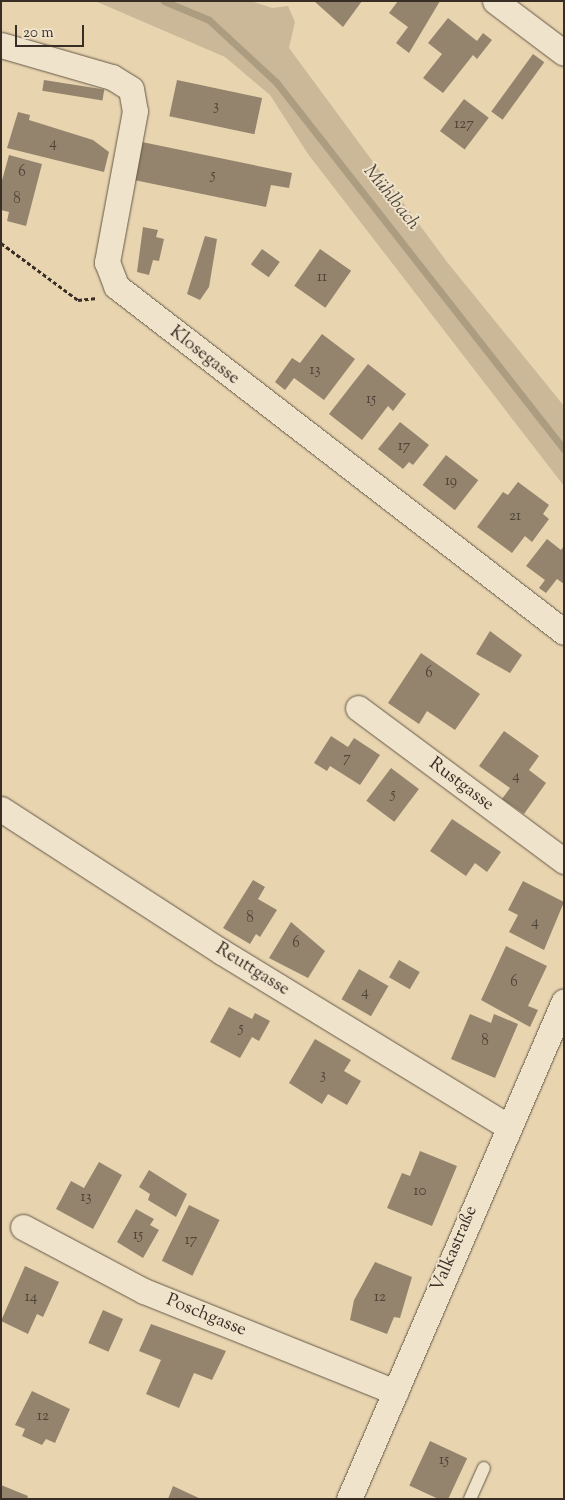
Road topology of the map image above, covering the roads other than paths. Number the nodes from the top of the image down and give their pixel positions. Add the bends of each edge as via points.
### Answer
1 (495, 1) edge
2 (1, 46) edge
3 (564, 53) edge
4 (564, 632) edge
5 (358, 708) dead end
6 (1, 809) edge
7 (564, 861) edge
8 (564, 1001) edge
9 (506, 1126) junction
10 (23, 1227) dead end
11 (396, 1392) junction
12 (484, 1468) dead end
13 (349, 1499) edge
14 (470, 1499) edge

1 - 3 street
2 - 4 street, Klosegasse via 112,77 131,89 135,111 107,262 113,281 124,294
5 - 7 street, Rustgasse
6 - 9 street, Reuttgasse via 222,952
8 - 9 street, Valkastraße
9 - 11 street, Valkastraße
10 - 11 street, Poschgasse via 144,1291
11 - 13 street, Valkastraße
12 - 14 lane

